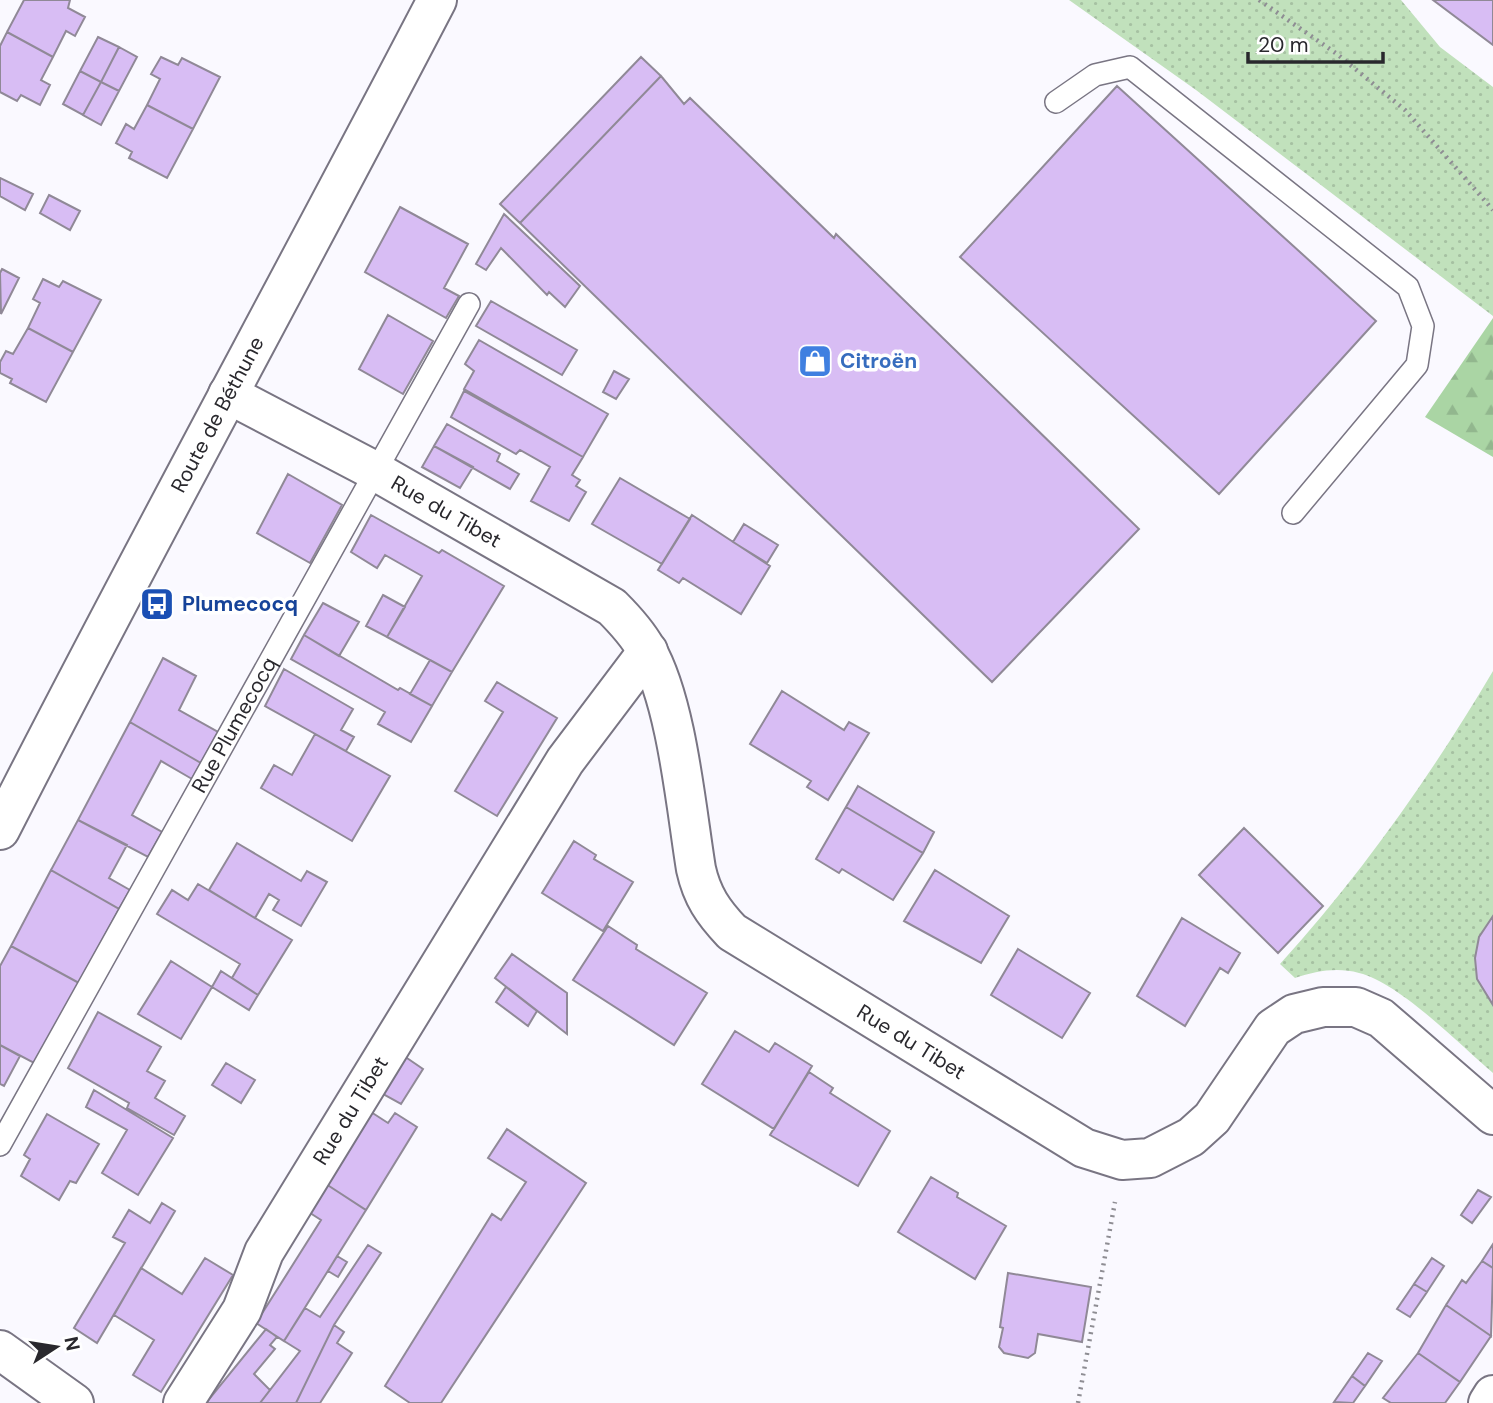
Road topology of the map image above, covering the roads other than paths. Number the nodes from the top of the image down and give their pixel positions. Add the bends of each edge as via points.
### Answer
1 (438, 0) edge
2 (1056, 102) dead end
3 (469, 304) dead end
4 (228, 394) junction
5 (375, 471) junction
6 (1293, 513) dead end
7 (648, 651) junction
8 (0, 830) edge
9 (1493, 1115) edge
10 (0, 1145) edge
11 (0, 1350) edge
12 (1493, 1395) edge
13 (74, 1403) edge
14 (183, 1403) edge
15 (1488, 1403) edge

1 - 4 street, Route de Béthune
2 - 6 lane via 1095,75 1130,67 1408,287 1423,326 1417,365
3 - 5 lane, Rue Plumecocq
4 - 5 street, Rue du Tibet
4 - 8 street, Route de Béthune
5 - 7 street, Rue du Tibet via 612,607
5 - 10 lane, Rue Plumecocq
7 - 9 street, Rue du Tibet via 666,703 696,869 711,910 732,932 1084,1148 1122,1160 1150,1158 1191,1138 1212,1118 1273,1028 1294,1014 1323,1007 1356,1007 1381,1018
7 - 14 street, Rue du Tibet via 565,761 264,1252 242,1310
11 - 13 street
12 - 15 street

